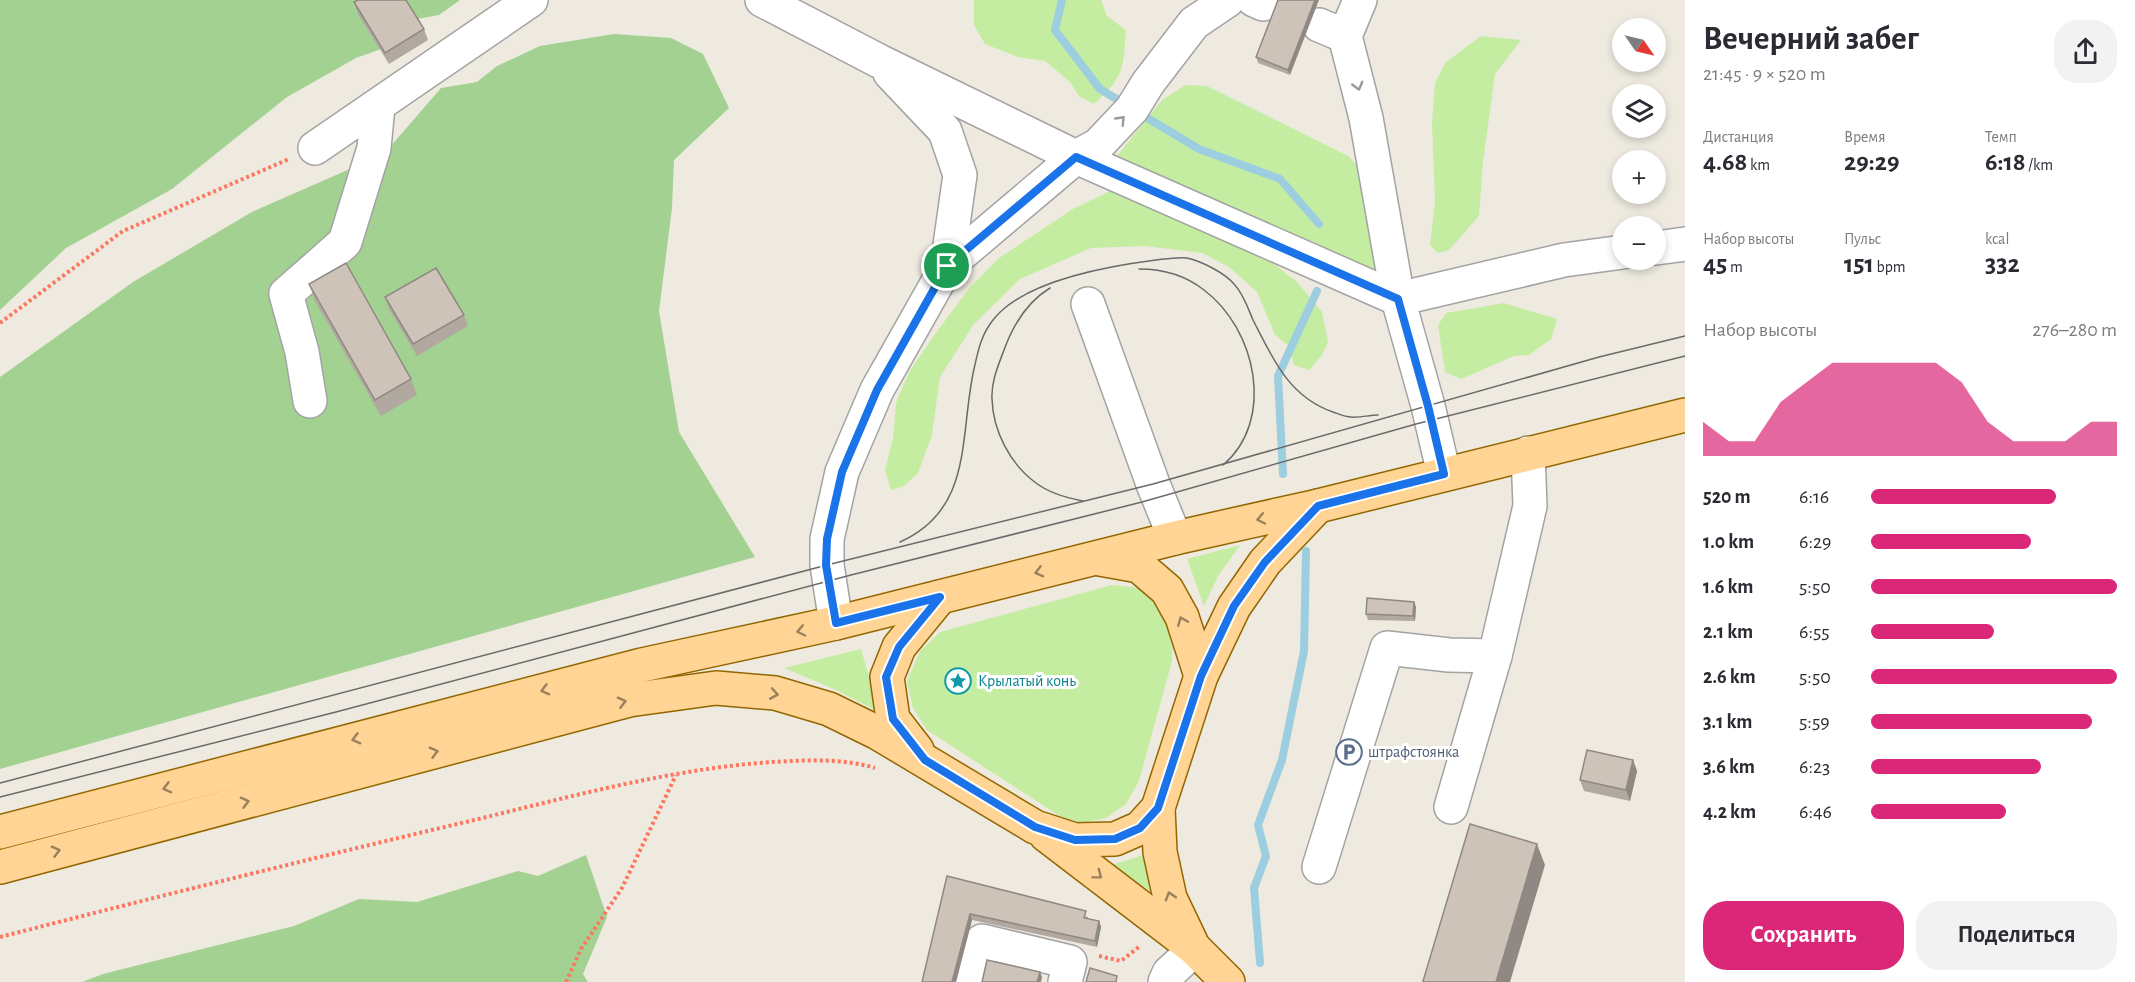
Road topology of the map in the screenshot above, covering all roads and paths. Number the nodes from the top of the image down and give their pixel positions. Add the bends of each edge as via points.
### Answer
1 (531, 0) edge
2 (762, 0) edge
3 (1228, 0) edge
4 (1360, 0) edge
5 (879, 61) junction
6 (378, 106) junction
7 (315, 148) joint
8 (1076, 157) junction
9 (1685, 244) edge
10 (1666, 247) edge
11 (1612, 253) edge
12 (947, 266) junction
13 (1398, 299) junction
14 (1088, 304) dead end
15 (0, 323) edge
16 (310, 401) dead end
17 (1685, 415) edge
18 (1528, 453) junction
19 (1444, 474) junction
20 (1318, 506) junction
21 (1175, 538) junction
22 (1096, 558) junction
23 (940, 597) junction
24 (836, 623) junction
25 (1495, 656) junction
26 (1201, 676) junction
27 (925, 760) junction
28 (879, 769) dead end
29 (676, 775) junction
30 (1451, 807) dead end
31 (1158, 808) junction
32 (1035, 827) junction
33 (0, 832) edge
34 (0, 867) edge
35 (1319, 867) dead end
36 (0, 937) edge
37 (1133, 939) dead end
38 (1140, 946) junction
39 (1195, 948) junction
40 (1067, 972) edge
41 (1167, 978) edge
42 (566, 982) edge
43 (971, 982) edge
44 (1228, 982) edge

1 - 6 street
2 - 5 street
8 -> 3 street via 1098,145 1132,109 1194,24
4 -> 13 street via 1332,31 1366,118
5 - 8 street
5 - 12 street via 945,131 960,175
6 - 7 street
6 - 16 street via 374,148 345,242 286,294
7 - 15 path via 123,231
8 - 12 street
8 - 13 street
9 - 10 street
11 - 13 street via 1564,260
12 - 24 street via 877,390 842,472 827,539 826,565
13 - 19 street
14 - 21 street
17 - 18 main road
18 - 19 main road
18 - 25 street via 1530,506
19 - 20 main road
20 -> 21 main road
20 - 26 main road via 1265,562 1234,606
21 - 22 main road
22 -> 23 main road
26 -> 22 main road via 1182,617 1167,590 1139,567
23 - 24 main road
23 - 27 main road via 899,647 886,677 893,719
24 -> 33 main road via 642,664
25 - 30 street
25 - 35 street via 1387,648
26 - 31 main road
27 - 32 main road
34 -> 27 main road via 629,700 716,688 775,693 829,709
28 - 29 path via 811,760 727,765
29 - 36 path via 624,784
29 - 42 path via 622,888 581,949
31 - 32 main road via 1140,828 1115,839 1075,840
39 -> 31 main road via 1170,898 1160,852
32 -> 39 main road
37 - 38 path
38 - 40 path via 1120,961 1088,954
38 - 41 path
39 - 41 street
39 - 44 main road
40 - 43 street via 982,941

